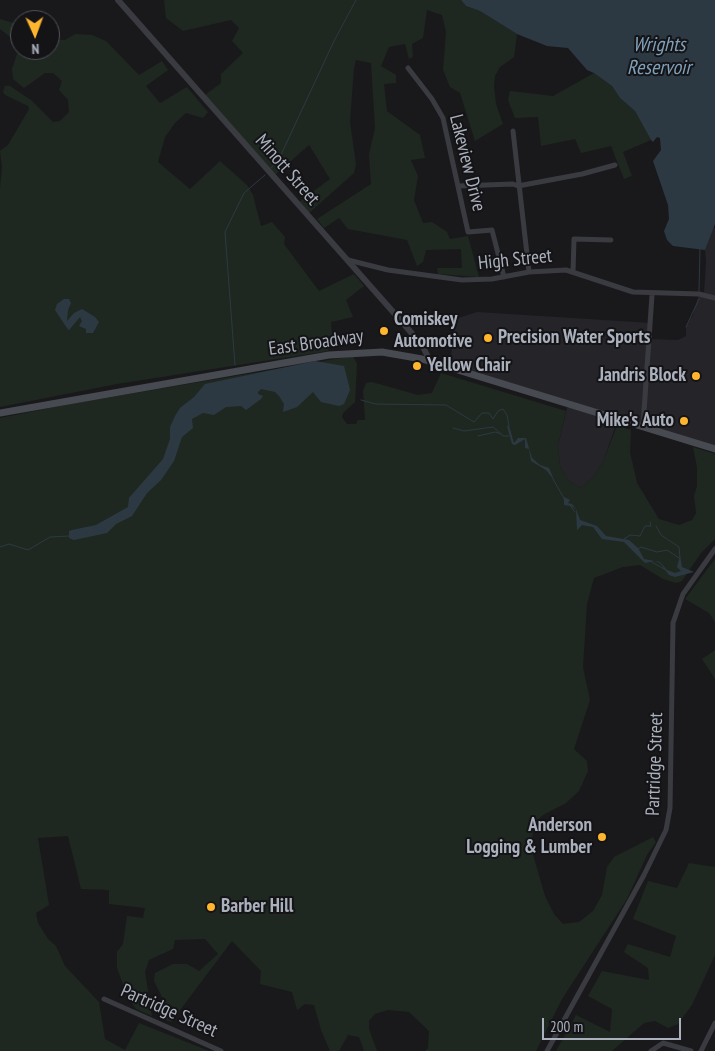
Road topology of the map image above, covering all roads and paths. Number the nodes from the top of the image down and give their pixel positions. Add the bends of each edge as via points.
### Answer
1 (121, 2) edge
2 (408, 68) dead end
3 (512, 131) dead end
4 (615, 165) dead end
5 (459, 186) junction
6 (518, 186) junction
7 (611, 240) dead end
8 (346, 260) junction
9 (529, 272) junction
10 (573, 272) junction
11 (504, 277) junction
12 (652, 294) junction
13 (715, 298) edge
14 (430, 361) junction
15 (0, 413) edge
16 (643, 426) junction
17 (715, 449) edge
18 (715, 549) edge
19 (104, 999) dead end
20 (715, 1023) edge
21 (221, 1051) edge
22 (547, 1051) edge
23 (651, 1051) edge
24 (692, 1051) edge
25 (701, 1051) edge

1 - 8 street, Minott Street
2 - 5 street, Lakeview Drive via 443,118
3 - 6 street
4 - 6 street
5 - 6 street
5 - 11 street, Lakeview Drive via 468,232 492,230
6 - 9 street
7 - 10 street via 574,239
8 - 11 street, High Street via 444,278 479,280
8 - 14 street, Minott Street via 423,347
9 - 10 street, High Street
9 - 11 street, High Street
10 - 12 street, High Street via 620,289
12 - 13 street, High Street via 699,294
12 - 16 street
14 - 15 main road, East Broadway via 382,352 350,352
14 - 16 main road, East Broadway
16 - 17 main road, East Broadway
18 - 22 street, Partridge Street via 683,594 673,624 670,808 666,830
19 - 21 street, Partridge Street
20 - 25 street
23 - 24 street via 663,1043

